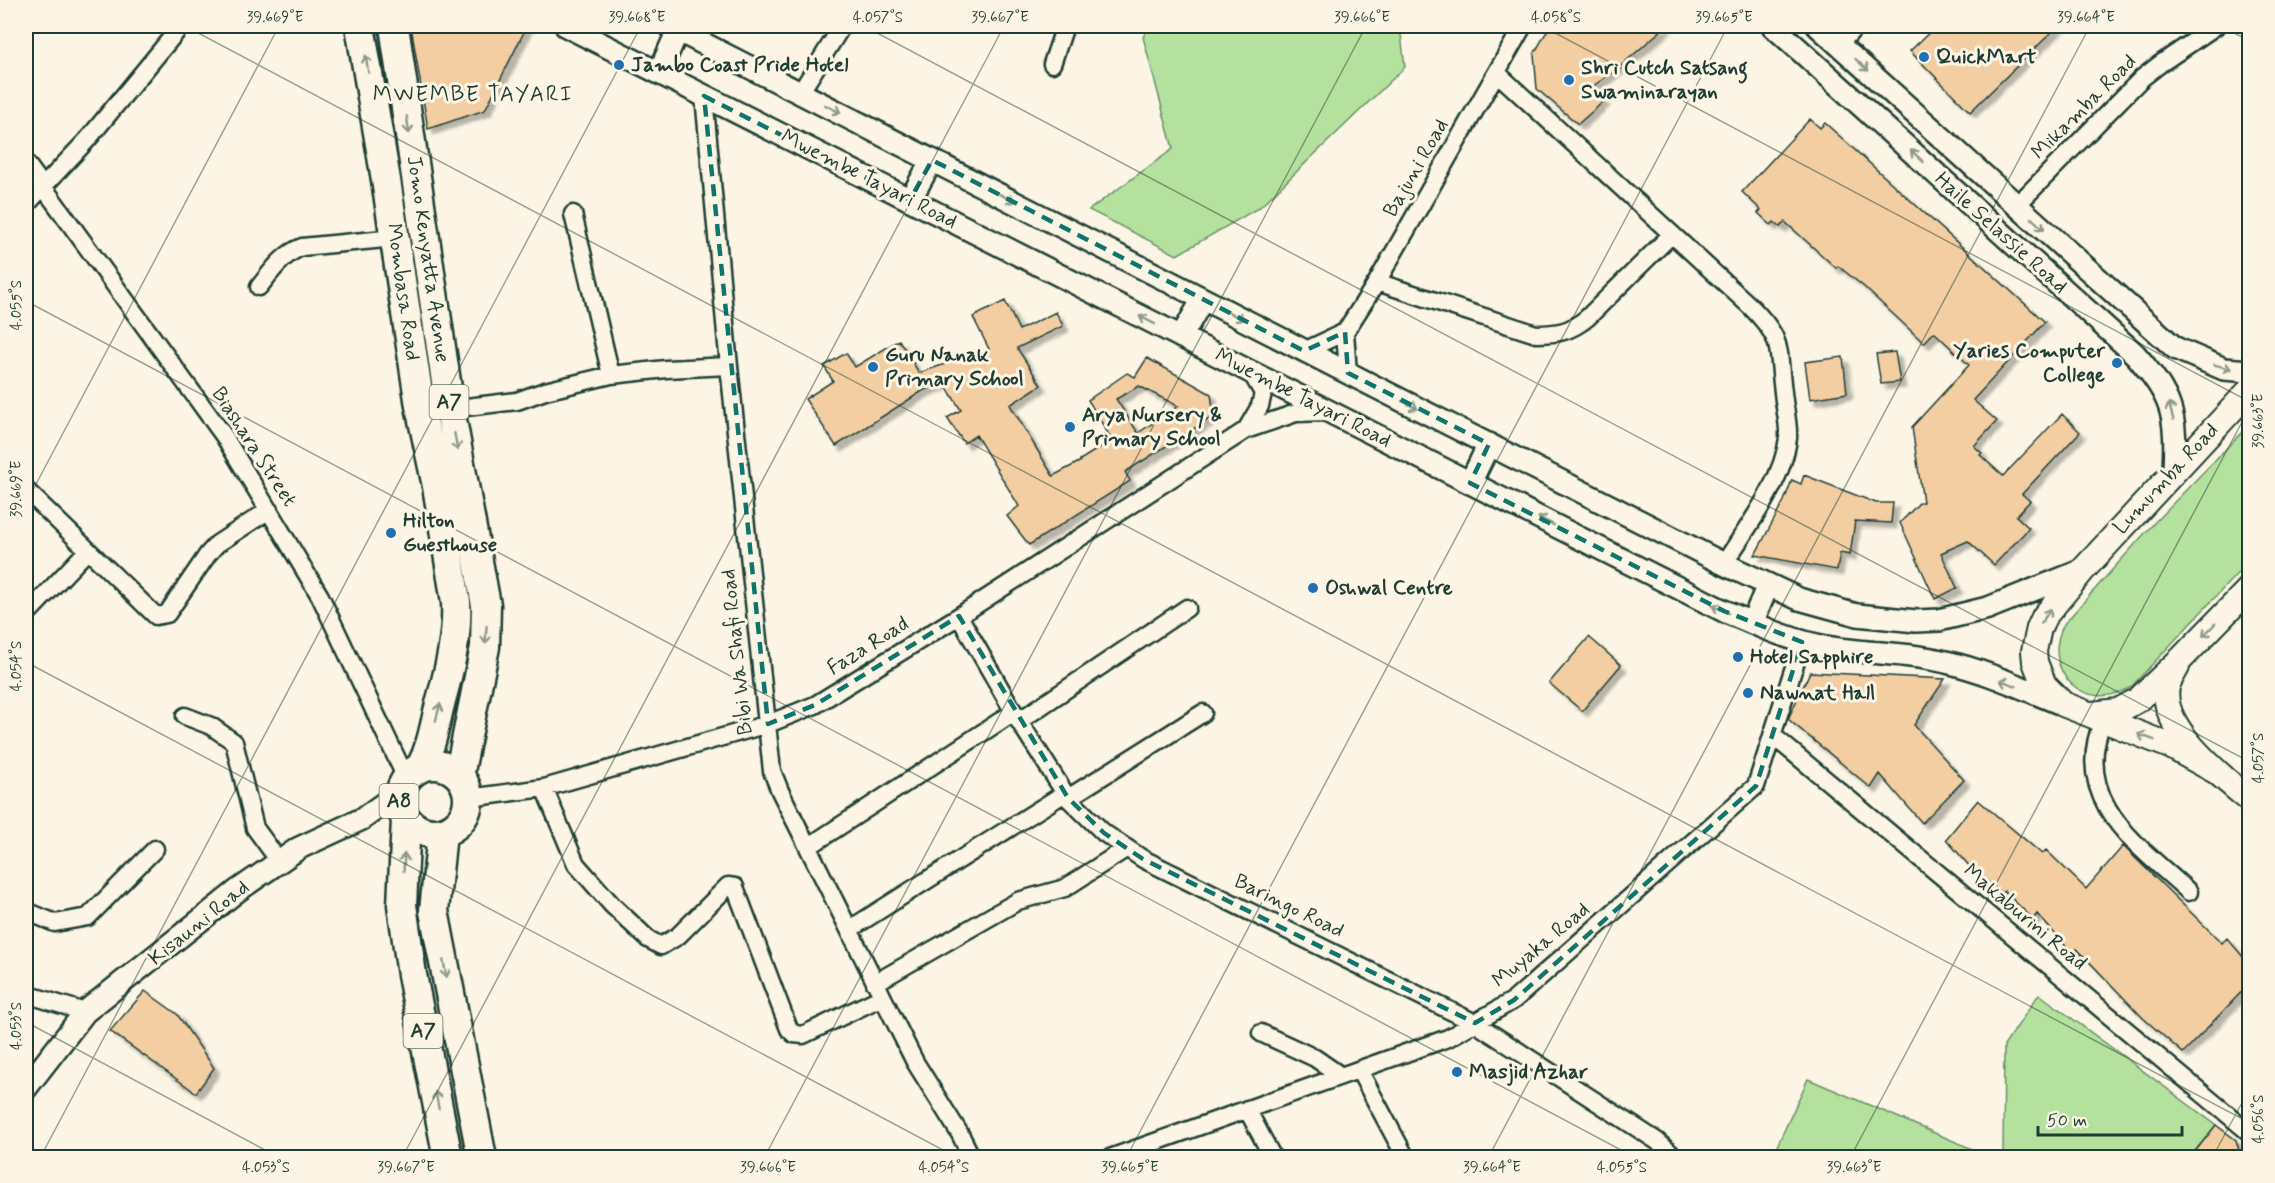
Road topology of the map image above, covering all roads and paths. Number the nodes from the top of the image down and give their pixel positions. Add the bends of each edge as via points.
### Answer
1 (181, 26) edge
2 (360, 26) edge
3 (394, 26) edge
4 (566, 26) edge
5 (842, 26) edge
6 (1065, 26) edge
7 (1523, 26) edge
8 (1773, 26) edge
9 (1818, 26) edge
10 (1856, 26) edge
11 (2216, 26) edge
12 (673, 28) edge
13 (1839, 45) junction
14 (1052, 64) dead end
15 (659, 73) junction
16 (1497, 73) junction
17 (800, 93) junction
18 (704, 96) junction
19 (932, 160) junction
20 (26, 164) edge
21 (43, 185) junction
22 (910, 200) junction
23 (26, 205) edge
24 (2017, 205) junction
25 (573, 214) dead end
26 (1672, 234) junction
27 (395, 238) junction
28 (1377, 282) junction
29 (259, 287) dead end
30 (1203, 298) junction
31 (1345, 332) junction
32 (1181, 337) junction
33 (1304, 351) junction
34 (729, 366) junction
35 (2250, 371) edge
36 (1250, 372) junction
37 (1348, 373) junction
38 (611, 375) junction
39 (2250, 390) edge
40 (450, 409) junction
41 (1329, 412) junction
42 (1246, 430) junction
43 (1489, 444) junction
44 (2174, 469) junction
45 (1470, 483) junction
46 (26, 490) edge
47 (269, 510) junction
48 (88, 550) junction
49 (1724, 564) junction
50 (2083, 570) junction
51 (1768, 585) junction
52 (2250, 588) edge
53 (1186, 608) dead end
54 (26, 615) edge
55 (1857, 615) junction
56 (959, 616) junction
57 (1752, 623) junction
58 (1802, 642) junction
59 (1857, 651) junction
60 (2181, 659) junction
61 (2070, 708) junction
62 (1203, 713) dead end
63 (185, 716) dead end
64 (1017, 716) junction
65 (2103, 720) junction
66 (768, 724) junction
67 (1772, 735) junction
68 (2217, 772) junction
69 (409, 779) junction
70 (464, 787) junction
71 (543, 788) junction
72 (1066, 796) junction
73 (2250, 800) edge
74 (406, 820) junction
75 (442, 833) junction
76 (808, 847) junction
77 (1127, 848) junction
78 (155, 849) dead end
79 (279, 861) junction
80 (2189, 892) dead end
81 (26, 911) edge
82 (850, 929) junction
83 (878, 990) junction
84 (26, 994) edge
85 (85, 1012) junction
86 (1475, 1023) junction
87 (1261, 1033) dead end
88 (1315, 1058) junction
89 (1359, 1070) junction
90 (1341, 1076) junction
91 (1319, 1084) junction
92 (26, 1088) edge
93 (1247, 1109) junction
94 (2250, 1133) edge
95 (448, 1158) edge
96 (482, 1158) edge
97 (972, 1158) edge
98 (1110, 1158) edge
99 (1273, 1158) edge
100 (1406, 1158) edge
101 (1676, 1158) edge

1 - 21 street via 88,139
27 -> 2 highway, Mombasa Road / A7
3 -> 40 highway, Jomo Kenyatta Avenue / A7
4 - 15 street, Mwembe Tayari Road
5 - 17 street
6 - 14 street
7 - 16 street, Bajuni Road
44 -> 8 street, Haile Selassie Road via 2176,438 2172,409 2135,354
9 - 13 street, Haile Selassie Road
10 - 13 street
11 - 24 street, Mikamba Road via 2142,78
12 - 15 street
12 - 17 street, Mwembe Tayari Road
13 -> 24 street, Haile Selassie Road
15 - 18 street, Mwembe Tayari Road
16 - 26 street
16 - 28 street, Bajuni Road
17 -> 19 street, Mwembe Tayari Road
18 - 22 street, Mwembe Tayari Road
18 - 34 street, Bibi Wa Shafi Road
19 - 22 street
19 -> 30 street, Mwembe Tayari Road
20 - 21 street, Biashara Street
21 - 23 street
21 - 47 street, Biashara Street via 224,436
32 -> 22 street, Mwembe Tayari Road
24 -> 35 street, Haile Selassie Road via 2175,348 2224,369
25 - 38 street
26 - 28 street via 1587,318 1574,329 1557,334 1536,334
26 - 49 street via 1768,324 1780,353 1788,436 1784,458 1774,482
27 - 29 street via 302,247 283,258
69 -> 27 highway, Mombasa Road / A7 via 432,745 457,614
28 - 31 street, Bajuni Road
30 - 32 street
30 -> 33 street, Mwembe Tayari Road
31 - 33 street
31 - 37 street
32 - 36 street, Mwembe Tayari Road
33 - 37 street, Mwembe Tayari Road
34 - 38 street
34 - 66 street, Bibi Wa Shafi Road
36 - 41 street, Mwembe Tayari Road
36 - 42 street via 1263,393
37 -> 43 street, Mwembe Tayari Road
38 - 40 street via 517,401
39 - 44 main road, Lumumba Road
40 -> 70 highway, Jomo Kenyatta Avenue / A7 via 487,625
41 - 42 street via 1296,413
41 - 45 street, Mwembe Tayari Road
42 - 56 street, Faza Road
43 - 45 street
43 - 49 street, Mwembe Tayari Road
44 - 50 main road, Lumumba Road
57 -> 45 street, Mwembe Tayari Road
46 - 48 street
47 - 48 street via 217,544 162,616 156,616
47 - 69 street, Biashara Street via 320,596
48 - 54 street
49 - 51 street, Mwembe Tayari Road
50 - 55 street, Mwembe Tayari Road via 1988,608 1939,620
61 -> 50 main road, Lumumba Road via 2051,694 2038,674 2034,651 2044,617
51 - 55 street, Mwembe Tayari Road via 1799,599
51 - 57 street
52 -> 60 main road
53 - 64 street
55 - 59 street
56 - 64 street, Baringo Road
56 - 66 street, Faza Road via 815,705
57 - 58 street, Mwembe Tayari Road
58 - 59 street, Mwembe Tayari Road
58 - 67 street, Muyaka Road
61 -> 59 street, Mwembe Tayari Road via 1944,661
60 - 61 main road via 2129,706 2106,714
60 - 68 main road via 2167,686 2166,700 2174,722
61 - 65 main road
62 - 72 street
63 - 79 street via 211,726 234,742 255,828
64 - 72 street, Baringo Road
64 - 76 street
68 -> 65 main road via 2170,746
65 - 80 street via 2096,739 2095,773 2106,808 2119,827
66 - 71 street, Faza Road
66 - 76 street, Bibi Wa Shafi Road via 776,781
67 - 86 street, Muyaka Road via 1756,786 1514,1000
67 - 94 street, Makaburini Road
68 - 73 main road
69 - 70 highway, A8 via 441,766
69 - 74 highway, A8 via 400,807
69 - 79 street, Kisauni Road via 362,819
70 - 71 street, Faza Road
70 - 75 highway, Jomo Kenyatta Avenue / A8 via 467,810 462,820
71 - 83 street via 576,864 612,905 661,946 678,936 728,886 735,887 794,1034 803,1035
72 - 77 street, Baringo Road
72 - 82 street
74 - 75 highway, A8 via 422,832
95 -> 74 highway, A7 via 402,904
75 -> 96 highway, A7 via 434,911
76 - 82 street, Bibi Wa Shafi Road
77 - 83 street via 1065,888 1018,901
77 - 86 street, Baringo Road
78 - 81 street via 88,917 56,923
79 - 85 street, Kisauni Road
82 - 83 street, Bibi Wa Shafi Road
83 - 97 street, Bibi Wa Shafi Road
84 - 85 street
85 - 92 street, Kisauni Road
86 - 89 street, Muyaka Road via 1448,1038
86 - 101 street, Baringo Road via 1657,1141
87 - 88 street
88 - 90 street
88 - 91 street
89 - 90 street, Muyaka Road
89 - 100 street
90 - 91 street, Muyaka Road
91 - 93 street, Muyaka Road
93 - 98 street, Muyaka Road
93 - 99 street

